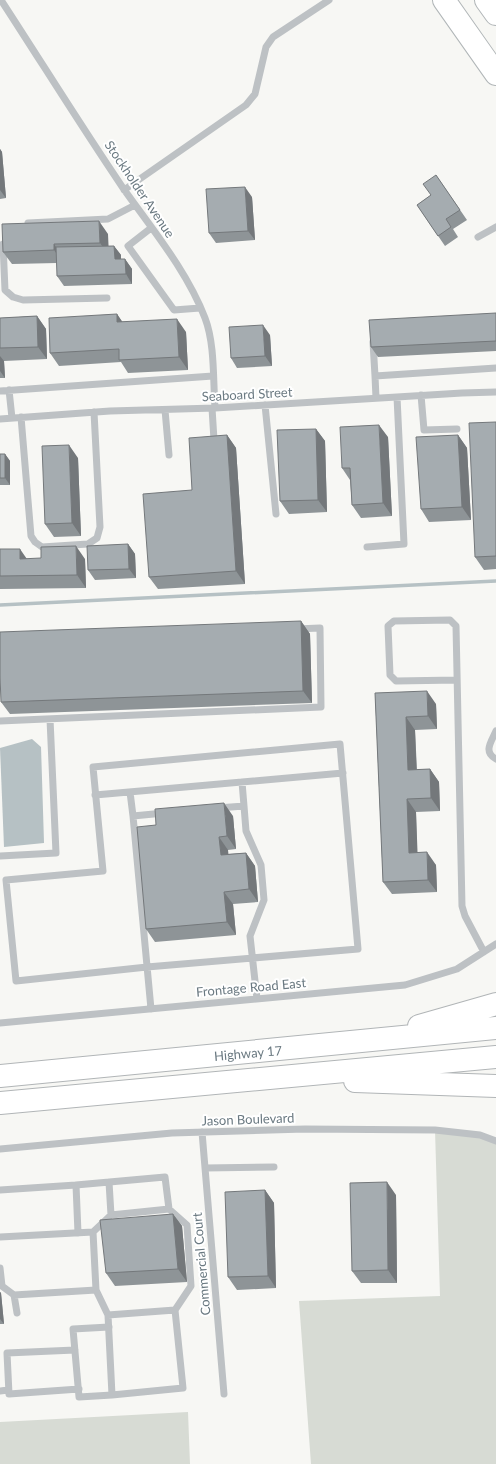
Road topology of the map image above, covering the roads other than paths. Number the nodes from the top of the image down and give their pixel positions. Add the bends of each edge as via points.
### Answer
1 (2, 0) edge
2 (329, 0) edge
3 (444, 0) edge
4 (486, 0) edge
5 (496, 14) edge
6 (496, 74) edge
7 (124, 190) junction
8 (135, 205) junction
9 (22, 224) edge
10 (496, 226) edge
11 (151, 228) junction
12 (3, 235) edge
13 (478, 237) dead end
14 (107, 298) dead end
15 (200, 308) junction
16 (373, 338) edge
17 (496, 368) edge
18 (213, 376) junction
19 (375, 376) junction
20 (9, 390) junction
21 (0, 391) edge
22 (496, 392) edge
23 (422, 395) junction
24 (397, 397) junction
25 (376, 398) junction
26 (265, 405) junction
27 (213, 408) junction
28 (165, 410) junction
29 (94, 412) junction
30 (21, 417) junction
31 (12, 418) junction
32 (0, 419) edge
33 (457, 429) dead end
34 (214, 440) edge
35 (169, 455) dead end
36 (276, 514) dead end
37 (367, 547) dead end
38 (289, 629) edge
39 (457, 680) junction
40 (50, 719) junction
41 (0, 721) edge
42 (496, 731) edge
43 (496, 759) edge
44 (343, 773) junction
45 (242, 782) junction
46 (130, 792) junction
47 (95, 795) junction
48 (244, 806) junction
49 (212, 808) edge
50 (172, 812) edge
51 (133, 816) junction
52 (0, 856) edge
53 (496, 944) edge
54 (484, 952) junction
55 (252, 957) junction
56 (147, 967) junction
57 (257, 999) junction
58 (496, 1004) edge
59 (151, 1009) junction
60 (0, 1023) edge
61 (496, 1028) edge
62 (368, 1041) junction
63 (496, 1057) edge
64 (0, 1076) edge
65 (286, 1077) junction
66 (496, 1086) edge
67 (0, 1103) edge
68 (202, 1132) junction
69 (496, 1141) edge
70 (0, 1149) edge
71 (274, 1167) dead end
72 (205, 1168) junction
73 (108, 1182) junction
74 (76, 1185) junction
75 (0, 1190) edge
76 (169, 1209) junction
77 (111, 1214) junction
78 (93, 1232) junction
79 (78, 1233) junction
80 (0, 1237) edge
81 (0, 1268) edge
82 (96, 1290) junction
83 (14, 1295) junction
84 (175, 1310) junction
85 (17, 1313) dead end
86 (108, 1316) junction
87 (109, 1327) junction
88 (75, 1350) junction
89 (79, 1389) junction
90 (0, 1390) edge
91 (8, 1390) junction
92 (224, 1394) dead end
93 (112, 1395) junction

1 - 7 street, Stockholder Avenue
2 - 7 street via 273,37 266,47 255,94 246,105
3 - 6 main road
4 - 5 main road
7 - 8 street, Stockholder Avenue
8 - 9 street via 108,219
8 - 11 street, Stockholder Avenue
10 - 13 street
11 - 15 street, Stockholder Avenue via 179,269
11 - 15 street via 128,246 174,310
12 - 14 street via 5,290 13,297 23,300
15 - 18 street, Stockholder Avenue via 206,319 211,343
16 - 19 street
17 - 19 street
18 - 20 street
18 - 27 street, Stockholder Avenue
19 - 25 street
20 - 21 street
20 - 31 street
22 - 23 street, Seaboard Street
23 - 24 street, Seaboard Street
23 - 33 street via 424,430
24 - 25 street, Seaboard Street
24 - 37 street via 404,544
25 - 26 street, Seaboard Street
26 - 27 street, Seaboard Street
26 - 36 street
27 - 28 street, Seaboard Street
27 - 34 street, Stockholder Avenue
28 - 29 street, Seaboard Street
28 - 35 street
29 - 30 street, Seaboard Street
29 - 30 street via 100,527 97,538 88,544 42,546 31,536
30 - 31 street, Seaboard Street
31 - 32 street, Seaboard Street
38 - 40 street via 320,628 321,707
39 - 39 street via 456,626 450,620 394,621 388,626 390,675 396,681
39 - 54 street via 462,906
40 - 41 street
40 - 52 street via 56,853
42 - 43 street via 488,748
44 - 45 street
44 - 47 street via 340,744 93,767
44 - 55 street via 358,949
45 - 46 street
45 - 48 street
46 - 47 street
46 - 51 street
47 - 56 street via 103,871 6,880 16,981
48 - 49 street
48 - 55 street via 246,831 261,865 264,900 250,936
50 - 51 street
51 - 56 street
53 - 54 street, Frontage Road East
54 - 57 street, Frontage Road East via 457,968 405,985
55 - 56 street
55 - 57 street
56 - 59 street
57 - 59 street, Frontage Road East
58 - 62 main road
59 - 60 street, Frontage Road East
61 - 62 main road, Highway 17
62 - 64 main road, Highway 17
63 - 65 main road, Highway 17
65 - 66 main road
65 - 67 main road, Highway 17
68 - 69 street, Jason Boulevard via 305,1129 435,1130 480,1135
68 - 70 street, Jason Boulevard
68 - 72 street, Commercial Court
71 - 72 street
72 - 92 street, Commercial Court
73 - 74 street
73 - 76 street via 165,1177
73 - 77 street
74 - 75 street
74 - 79 street
76 - 77 street
76 - 84 street via 187,1225 192,1286
77 - 78 street
78 - 79 street
78 - 82 street
79 - 80 street
81 - 83 street via 2,1286
82 - 83 street
82 - 86 street
83 - 85 street
84 - 86 street
84 - 93 street via 183,1388
86 - 87 street
87 - 88 street via 73,1329
87 - 93 street
88 - 89 street
88 - 91 street via 7,1354
89 - 91 street via 8,1394
89 - 93 street via 80,1397
90 - 91 street

